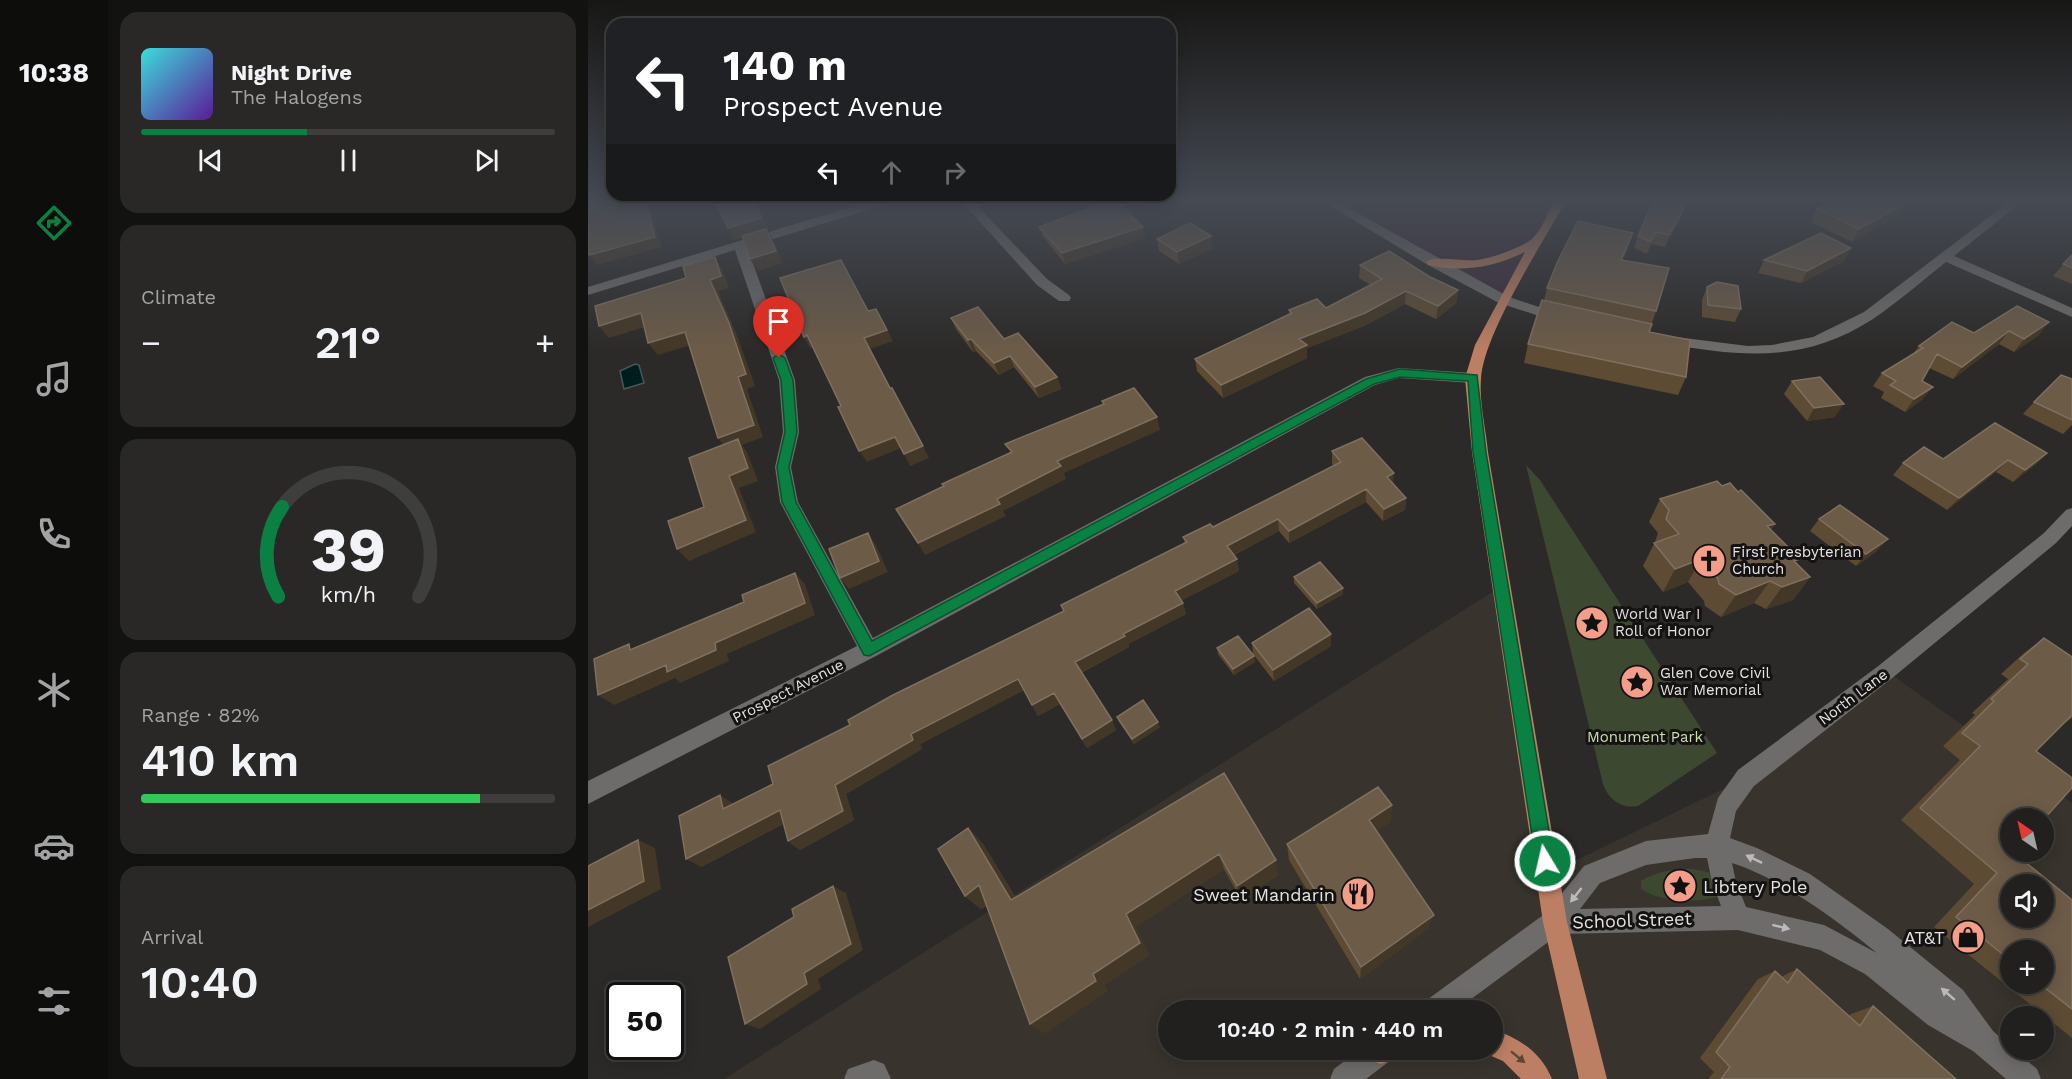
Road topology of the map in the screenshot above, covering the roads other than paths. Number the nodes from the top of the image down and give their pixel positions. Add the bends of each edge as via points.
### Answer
1 (719, 251) edge
2 (742, 251) edge
3 (1014, 251) edge
4 (1415, 251) edge
5 (1516, 251) edge
6 (1531, 251) edge
7 (1952, 251) edge
8 (1945, 257) junction
9 (1433, 262) junction
10 (588, 291) edge
11 (1064, 298) dead end
12 (1504, 300) junction
13 (2072, 313) edge
14 (1578, 322) edge
15 (1658, 338) edge
16 (1473, 378) junction
17 (2072, 515) edge
18 (869, 650) junction
19 (588, 793) edge
20 (1717, 846) junction
21 (1738, 918) junction
22 (1556, 922) junction
23 (1448, 1000) edge
24 (1983, 1041) junction
25 (1503, 1047) edge
26 (1368, 1060) edge
27 (858, 1079) edge
28 (877, 1079) edge
29 (1344, 1079) edge
30 (1538, 1079) edge
31 (1593, 1079) edge
32 (2027, 1079) edge

1 - 10 street
2 - 18 street via 787,380 791,432 783,467 789,502
3 - 11 street via 1042,282
4 - 9 street
5 - 9 main road via 1475,266
6 - 12 main road
7 - 8 street
8 - 13 street
8 - 15 street via 1869,315 1822,341 1753,351
9 - 12 street
12 - 14 street
12 - 16 main road via 1482,345
16 - 18 street, Prospect Avenue via 1400,373 1370,381
16 - 22 main road via 1480,452
17 - 20 street, North Lane via 2050,538 1884,674 1746,778 1726,806
18 - 19 street, Prospect Avenue
20 - 21 street, North Lane via 1724,882
20 -> 22 street, School Street via 1646,853 1592,874
24 -> 20 street, School Street via 1954,999 1879,938 1801,883 1749,856
21 - 22 street, School Street
21 -> 24 street, School Street via 1824,938 1874,965 1937,1016
22 - 23 street
22 - 31 main road
24 - 32 street, School Street
25 -> 30 main road via 1530,1066
26 - 29 street
27 - 28 street via 874,1074

